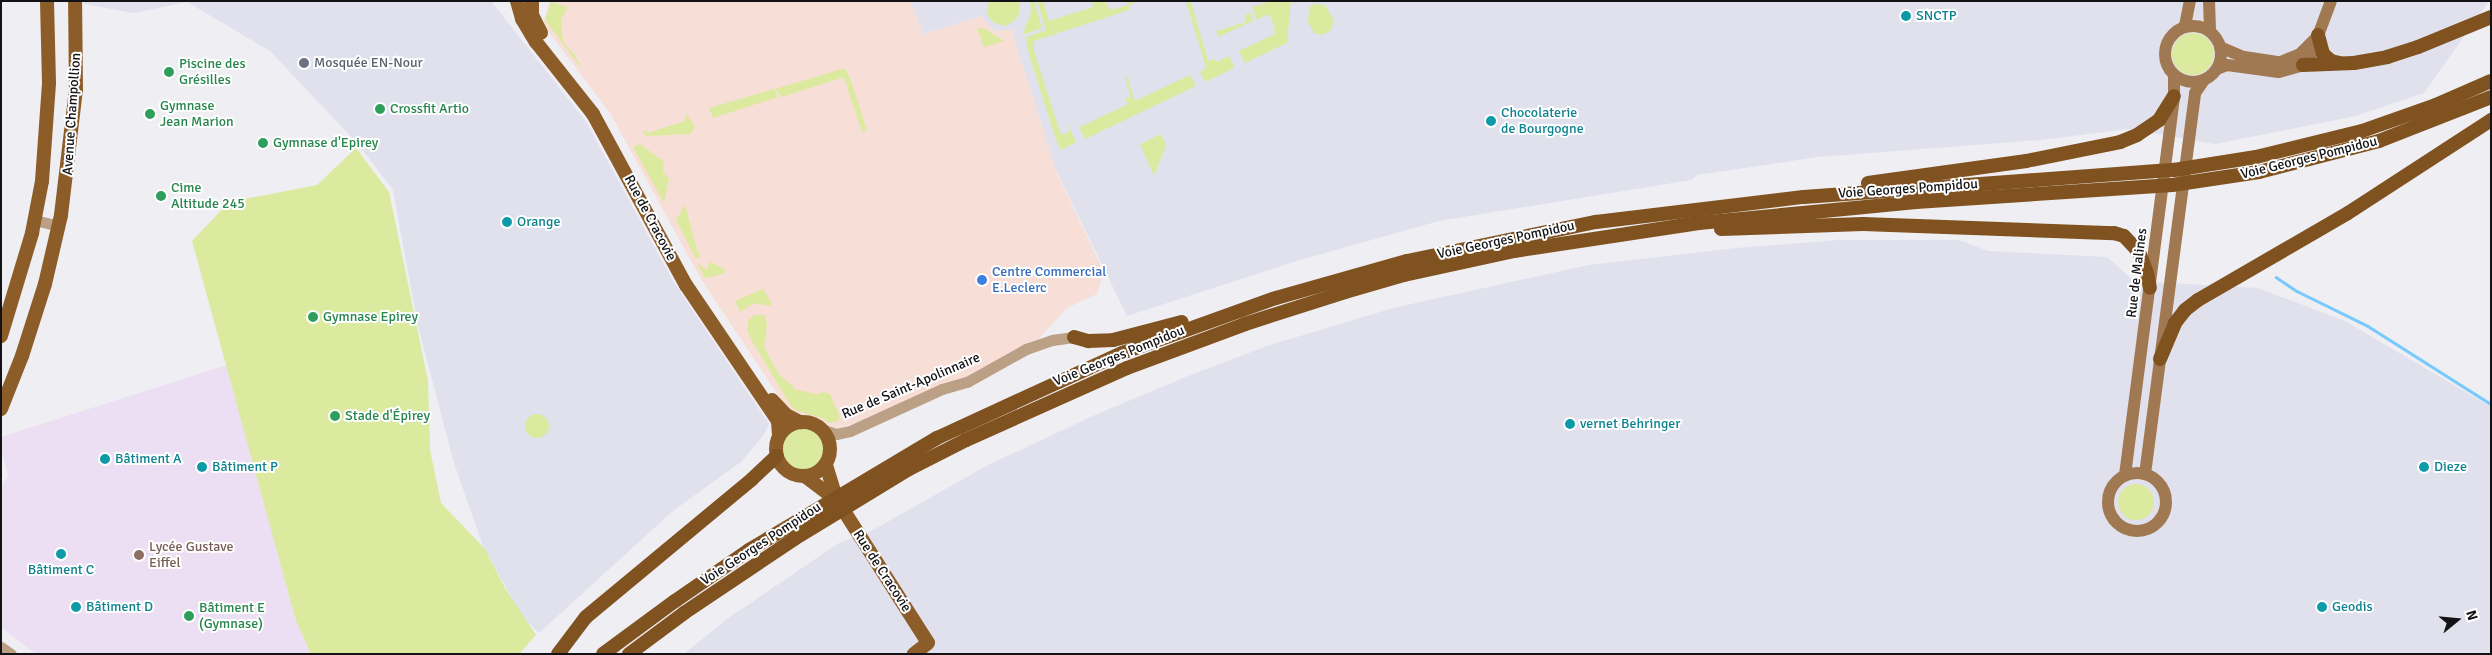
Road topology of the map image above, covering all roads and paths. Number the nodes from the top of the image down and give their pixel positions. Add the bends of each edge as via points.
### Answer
1 (48, 1) edge
2 (75, 1) edge
3 (517, 1) edge
4 (532, 1) edge
5 (2190, 1) edge
6 (2209, 1) edge
7 (2331, 1) edge
8 (2491, 17) edge
9 (2184, 26) junction
10 (2210, 31) junction
11 (2318, 35) junction
12 (2220, 47) junction
13 (2279, 62) junction
14 (2343, 63) junction
15 (2303, 65) junction
16 (2217, 69) junction
17 (2174, 75) junction
18 (2204, 80) junction
19 (2491, 81) edge
20 (2174, 96) junction
21 (2491, 97) edge
22 (2491, 120) edge
23 (1738, 203) junction
24 (35, 220) junction
25 (59, 226) junction
26 (1624, 233) junction
27 (2150, 288) junction
28 (1276, 298) junction
29 (1, 336) edge
30 (1074, 337) joint
31 (2160, 359) junction
32 (1, 409) edge
33 (800, 422) junction
34 (821, 429) junction
35 (778, 436) junction
36 (777, 456) junction
37 (826, 465) junction
38 (2125, 474) junction
39 (2145, 474) junction
40 (806, 477) junction
41 (842, 495) junction
42 (1, 647) edge
43 (10, 654) edge
44 (558, 654) edge
45 (603, 654) edge
46 (629, 654) edge
47 (914, 654) edge

1 - 24 main road, Avenue Champollion via 50,83
2 - 25 main road, Avenue Champollion via 76,90
3 - 35 main road, Rue de Cracovie via 522,19 536,42 593,114 686,284 778,421
4 - 33 main road, Rue de Cracovie via 534,22 604,121 696,286 772,401 786,415
5 - 9 main road
6 - 10 main road
7 - 11 main road
8 - 14 highway via 2402,53
9 - 10 main road via 2198,26
9 - 17 main road via 2172,34 2165,46 2165,60
10 - 12 main road
11 - 13 main road via 2300,54
11 - 14 highway via 2323,54 2331,61
11 - 15 main road
12 - 13 main road via 2233,55
12 - 16 main road
13 - 15 main road
14 - 15 highway
15 - 16 main road via 2279,72 2227,65
16 - 18 main road
17 - 18 main road via 2188,82
17 - 20 main road, Rue de Malines
18 - 31 main road via 2195,93
19 - 23 highway, Voie Georges Pompidou via 2436,105 2362,131 2293,149 2214,164 2134,174
20 - 23 highway via 2159,120 2120,142 2026,161 1784,193
20 - 27 main road, Rue de Malines
21 - 26 highway, Voie Georges Pompidou via 2379,141 2295,164 2212,180 1841,208
22 - 31 highway via 2348,213 2198,300 2175,323
23 - 28 highway, Voie Georges Pompidou via 1539,232 1407,261
24 - 25 street
24 - 29 main road, Avenue Champollion
25 - 32 main road, Avenue Champollion via 45,284
26 - 27 highway via 1652,235 1754,227 1863,224 2102,231 2124,236 2131,242 2145,263
26 - 46 highway, Voie Georges Pompidou via 1514,251 1404,276 1236,327 1135,364 1033,408 909,469 759,561
27 - 38 main road, Rue de Malines
28 - 30 highway via 1127,337 1094,341
28 - 41 highway, Voie Georges Pompidou via 1122,353 1029,394 937,438
30 - 34 street, Rue de Saint-Apolinnaire via 1037,344 959,385 942,389 850,431 833,434
31 - 39 main road
33 - 34 main road
33 - 35 main road via 787,426
34 - 37 main road via 829,442
35 - 36 main road
36 - 40 main road via 789,473
36 - 44 highway via 586,617
37 - 40 main road
37 - 41 main road, Rue de Cracovie
38 - 39 main road
38 - 39 main road via 2110,489 2108,511 2117,524 2138,531 2156,524 2166,508 2164,490 2153,477
40 - 41 main road, Rue de Cracovie
41 - 45 highway, Voie Georges Pompidou via 716,572
41 - 47 main road, Rue de Cracovie via 928,643
42 - 43 street

